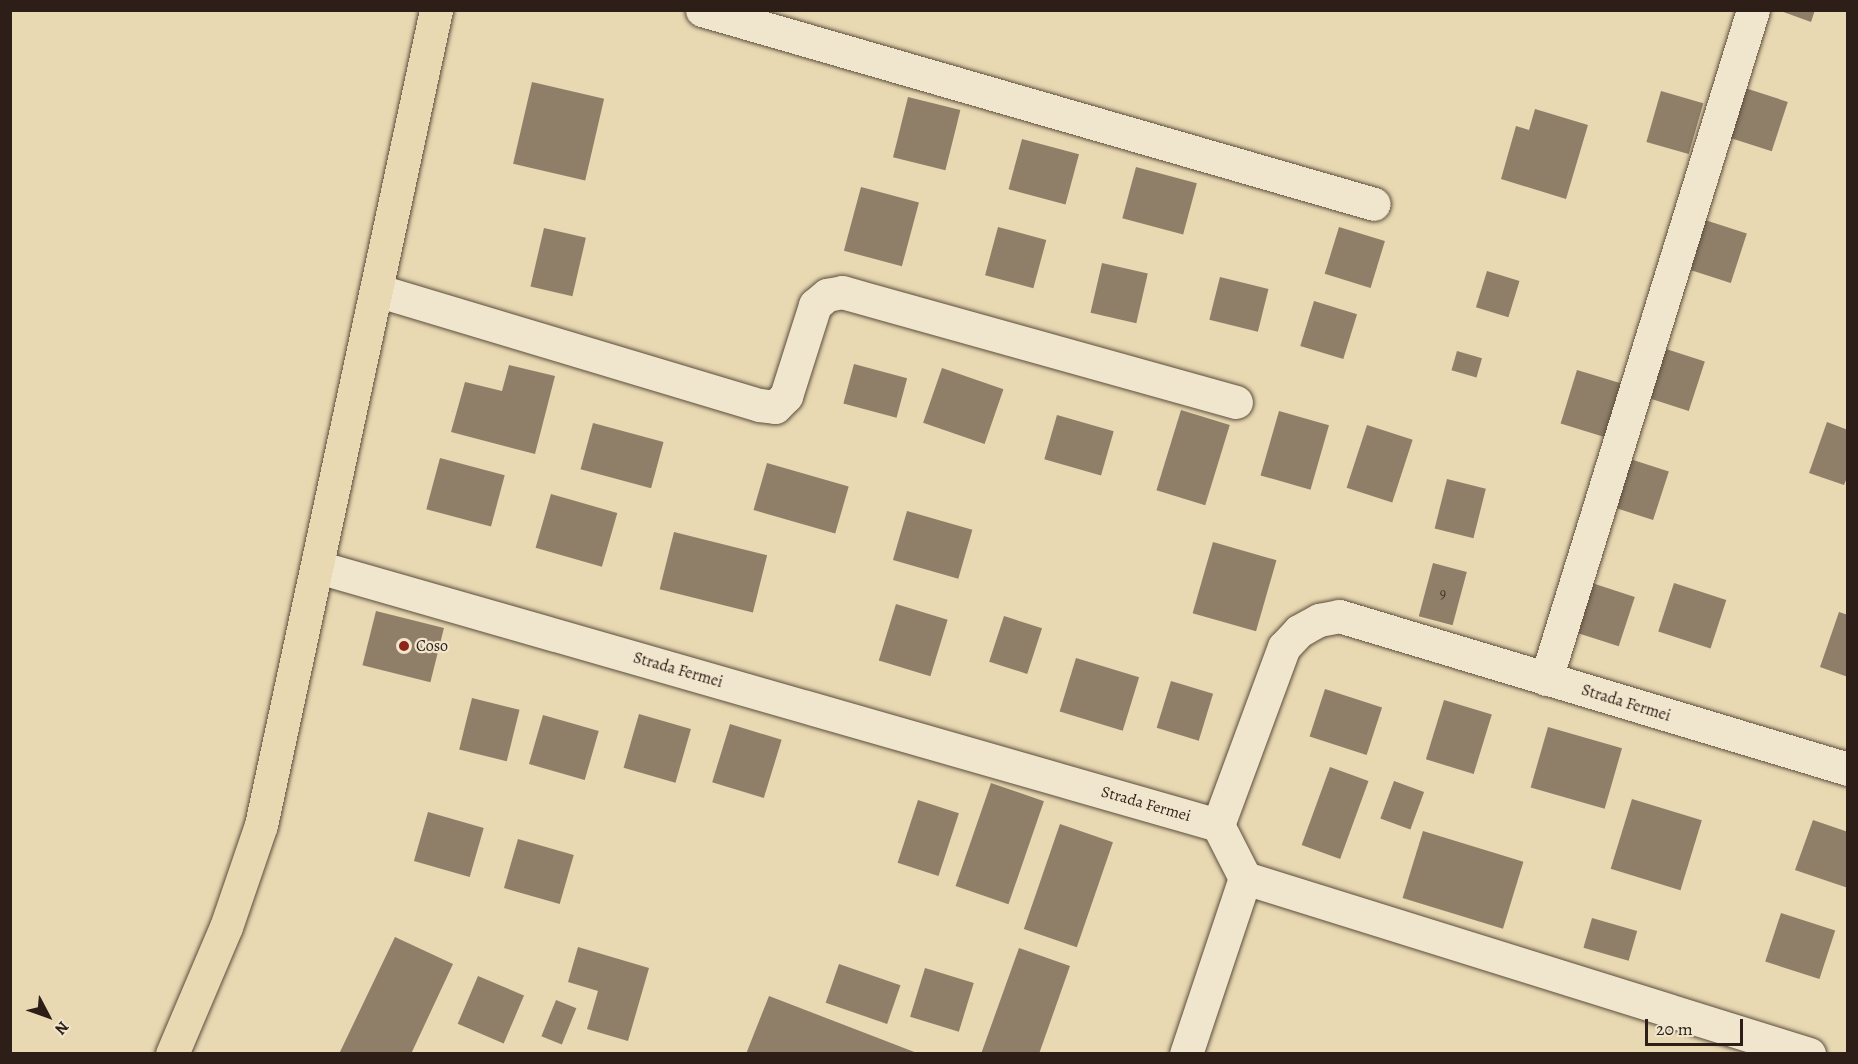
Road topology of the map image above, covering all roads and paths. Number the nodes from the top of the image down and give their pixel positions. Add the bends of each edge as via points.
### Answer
1 (436, 10) edge
2 (702, 10) edge
3 (1754, 10) edge
4 (1374, 204) dead end
5 (376, 290) junction
6 (1236, 402) dead end
7 (318, 567) junction
8 (1546, 679) junction
9 (1848, 769) edge
10 (1218, 825) junction
11 (1245, 878) junction
12 (172, 1053) edge
13 (1186, 1053) edge
14 (1809, 1053) edge

1 - 5 main road
2 - 4 street
3 - 8 street
5 - 6 street via 759,405 775,406 786,396 815,305 827,295 842,292
5 - 7 main road
7 - 10 street, Strada Fermei
7 - 12 main road via 261,825 226,927
8 - 9 street, Strada Fermei
8 - 10 street, Strada Fermei via 1339,616 1319,620 1299,631 1284,647
10 - 11 street
11 - 13 street
11 - 14 street

